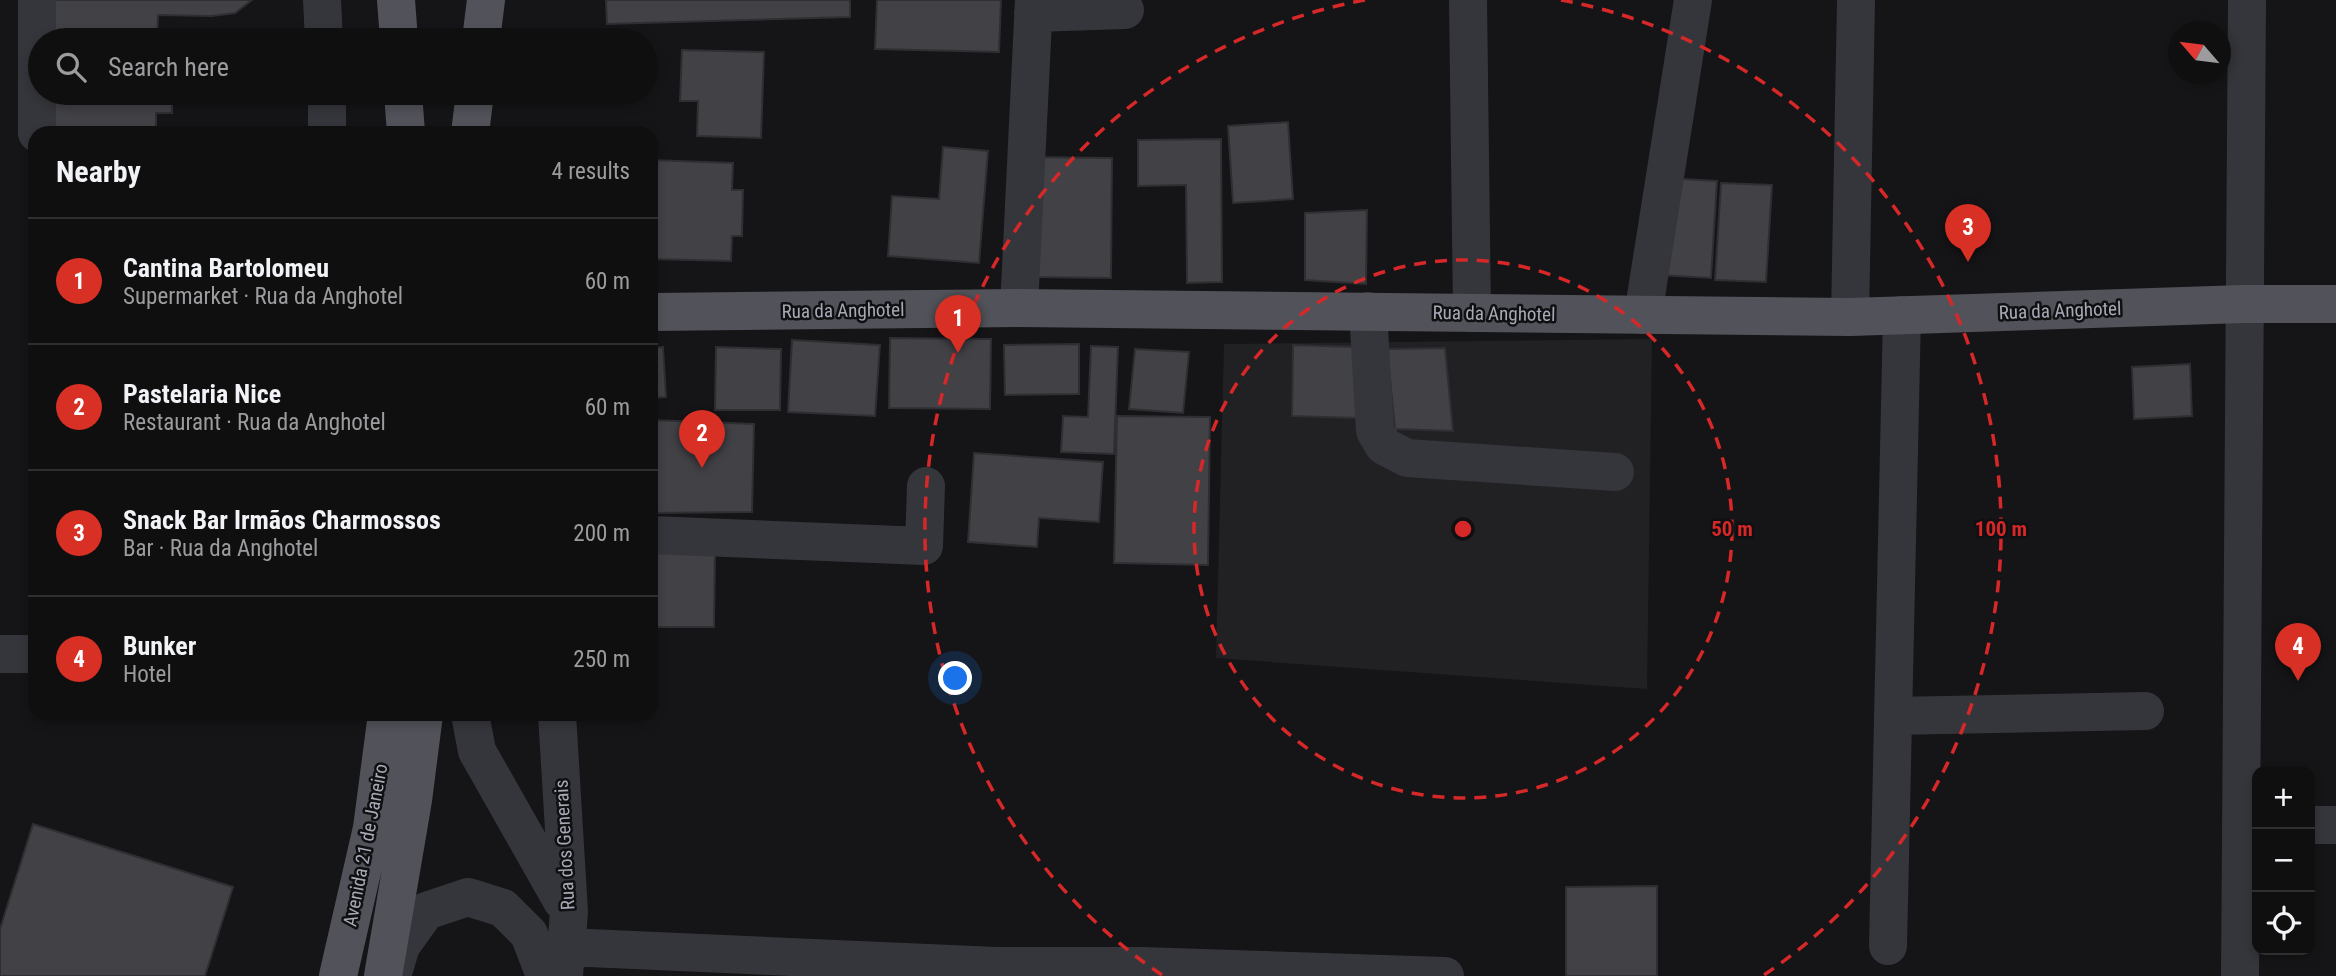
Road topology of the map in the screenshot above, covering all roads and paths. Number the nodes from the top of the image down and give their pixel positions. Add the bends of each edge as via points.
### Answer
1 (37, 0) edge
2 (321, 0) edge
3 (396, 0) edge
4 (1468, 0) edge
5 (1693, 0) edge
6 (1856, 0) edge
7 (2247, 0) edge
8 (1034, 6) edge
9 (1125, 10) dead end
10 (37, 28) edge
11 (323, 28) edge
12 (398, 28) edge
13 (37, 105) edge
14 (327, 105) edge
15 (404, 105) edge
16 (474, 105) edge
17 (485, 105) edge
18 (37, 126) edge
19 (327, 126) edge
20 (406, 126) edge
21 (471, 126) edge
22 (486, 126) edge
23 (2243, 304) junction
24 (2336, 304) edge
25 (1019, 308) junction
26 (1368, 311) junction
27 (658, 312) edge
28 (1472, 313) junction
29 (1902, 314) junction
30 (1643, 315) junction
31 (1850, 317) junction
32 (1615, 472) dead end
33 (926, 486) dead end
34 (658, 534) edge
35 (0, 654) edge
36 (28, 654) edge
37 (2145, 711) dead end
38 (1893, 716) junction
39 (386, 721) edge
40 (423, 721) edge
41 (471, 721) edge
42 (556, 721) edge
43 (2315, 825) edge
44 (2336, 825) edge
45 (2249, 826) edge
46 (1888, 946) dead end
47 (561, 953) edge
48 (338, 976) edge
49 (383, 976) edge
50 (392, 976) edge
51 (1445, 976) edge
52 (2240, 976) edge

1 - 10 street
2 - 11 street
3 - 12 main road
4 - 28 street
5 - 30 street
6 - 31 street
7 - 23 street
8 - 9 street
8 - 25 street
13 - 18 street
14 - 19 street
15 - 20 main road
16 - 21 main road
17 - 22 street
23 - 24 main road, Rua da Anghotel
23 - 29 main road, Rua da Anghotel
23 - 45 street
25 - 26 main road, Rua da Anghotel
25 - 27 main road, Rua da Anghotel
26 - 28 main road, Rua da Anghotel
26 - 32 street via 1375,430 1384,446 1407,458
28 - 30 main road, Rua da Anghotel
29 - 31 main road, Rua da Anghotel
29 - 38 street
30 - 31 main road, Rua da Anghotel
33 - 34 street via 924,546
35 - 36 street
37 - 38 street
38 - 46 street
39 - 48 main road, Avenida 21 de Janeiro via 372,828
40 - 49 main road, Avenida 21 de Janeiro
41 - 47 street via 477,751
42 - 47 street, Rua dos Generais
43 - 44 street
45 - 52 street
47 - 50 street via 529,934 503,908 468,897 426,911 401,946
47 - 51 street

